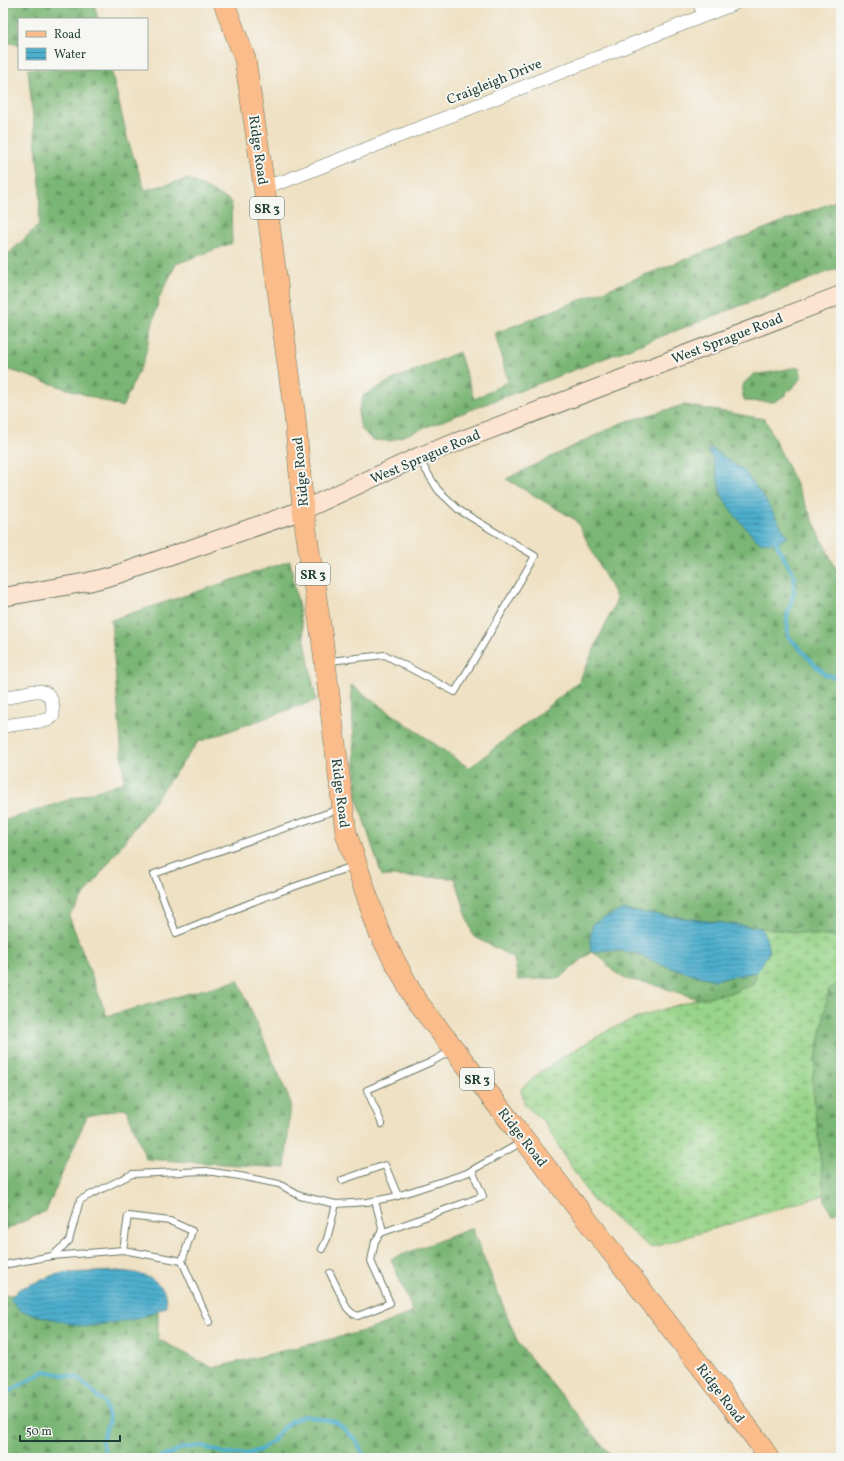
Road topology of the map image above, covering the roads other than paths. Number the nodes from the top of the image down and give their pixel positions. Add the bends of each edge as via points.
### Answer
1 (224, 3) edge
2 (736, 3) edge
3 (702, 9) edge
4 (264, 186) junction
5 (841, 294) edge
6 (418, 457) junction
7 (304, 510) junction
8 (3, 597) edge
9 (325, 661) junction
10 (3, 699) edge
11 (3, 726) edge
12 (343, 808) junction
13 (356, 865) junction
14 (454, 1049) junction
15 (382, 1124) dead end
16 (525, 1141) junction
17 (472, 1170) junction
18 (342, 1180) dead end
19 (398, 1196) junction
20 (375, 1201) junction
21 (336, 1204) junction
22 (381, 1233) junction
23 (322, 1249) dead end
24 (123, 1250) junction
25 (52, 1256) junction
26 (182, 1261) junction
27 (3, 1265) edge
28 (330, 1273) dead end
29 (209, 1322) dead end
30 (768, 1458) edge

1 - 4 main road, Ridge Road / SR 3 via 245,59
2 - 3 street, Craigleigh Drive
3 - 4 street, Craigleigh Drive via 285,181
4 - 7 main road, Ridge Road / SR 3 via 295,417
5 - 6 street, West Sprague Road
6 - 7 street, West Sprague Road
6 - 9 lane via 438,490 459,510 536,556 455,692 385,655
7 - 8 street, West Sprague Road via 122,573 88,582
7 - 9 main road, Ridge Road / SR 3
9 - 12 main road, Ridge Road / SR 3
10 - 11 street via 38,690 48,694 54,707 53,716 48,720
12 - 13 main road, Ridge Road / SR 3 via 346,832
12 - 13 lane via 154,874 176,933 265,897
13 - 14 main road, Ridge Road / SR 3 via 379,932 415,999
14 - 15 lane via 367,1090
14 - 16 main road, Ridge Road / SR 3
16 - 17 lane
16 - 30 main road, Ridge Road / SR 3 via 720,1391
17 - 19 lane
17 - 22 lane via 483,1196
18 - 19 lane via 385,1165
19 - 20 lane
20 - 21 lane
20 - 22 lane via 382,1226
21 - 23 lane
21 - 25 lane via 300,1196 279,1184 240,1176 206,1171 132,1174 80,1200 69,1241
22 - 28 lane via 375,1241 371,1261 390,1303 358,1316 347,1308
24 - 25 lane
24 - 26 lane
24 - 26 lane via 128,1216 170,1221 192,1231
25 - 27 lane
26 - 29 lane

